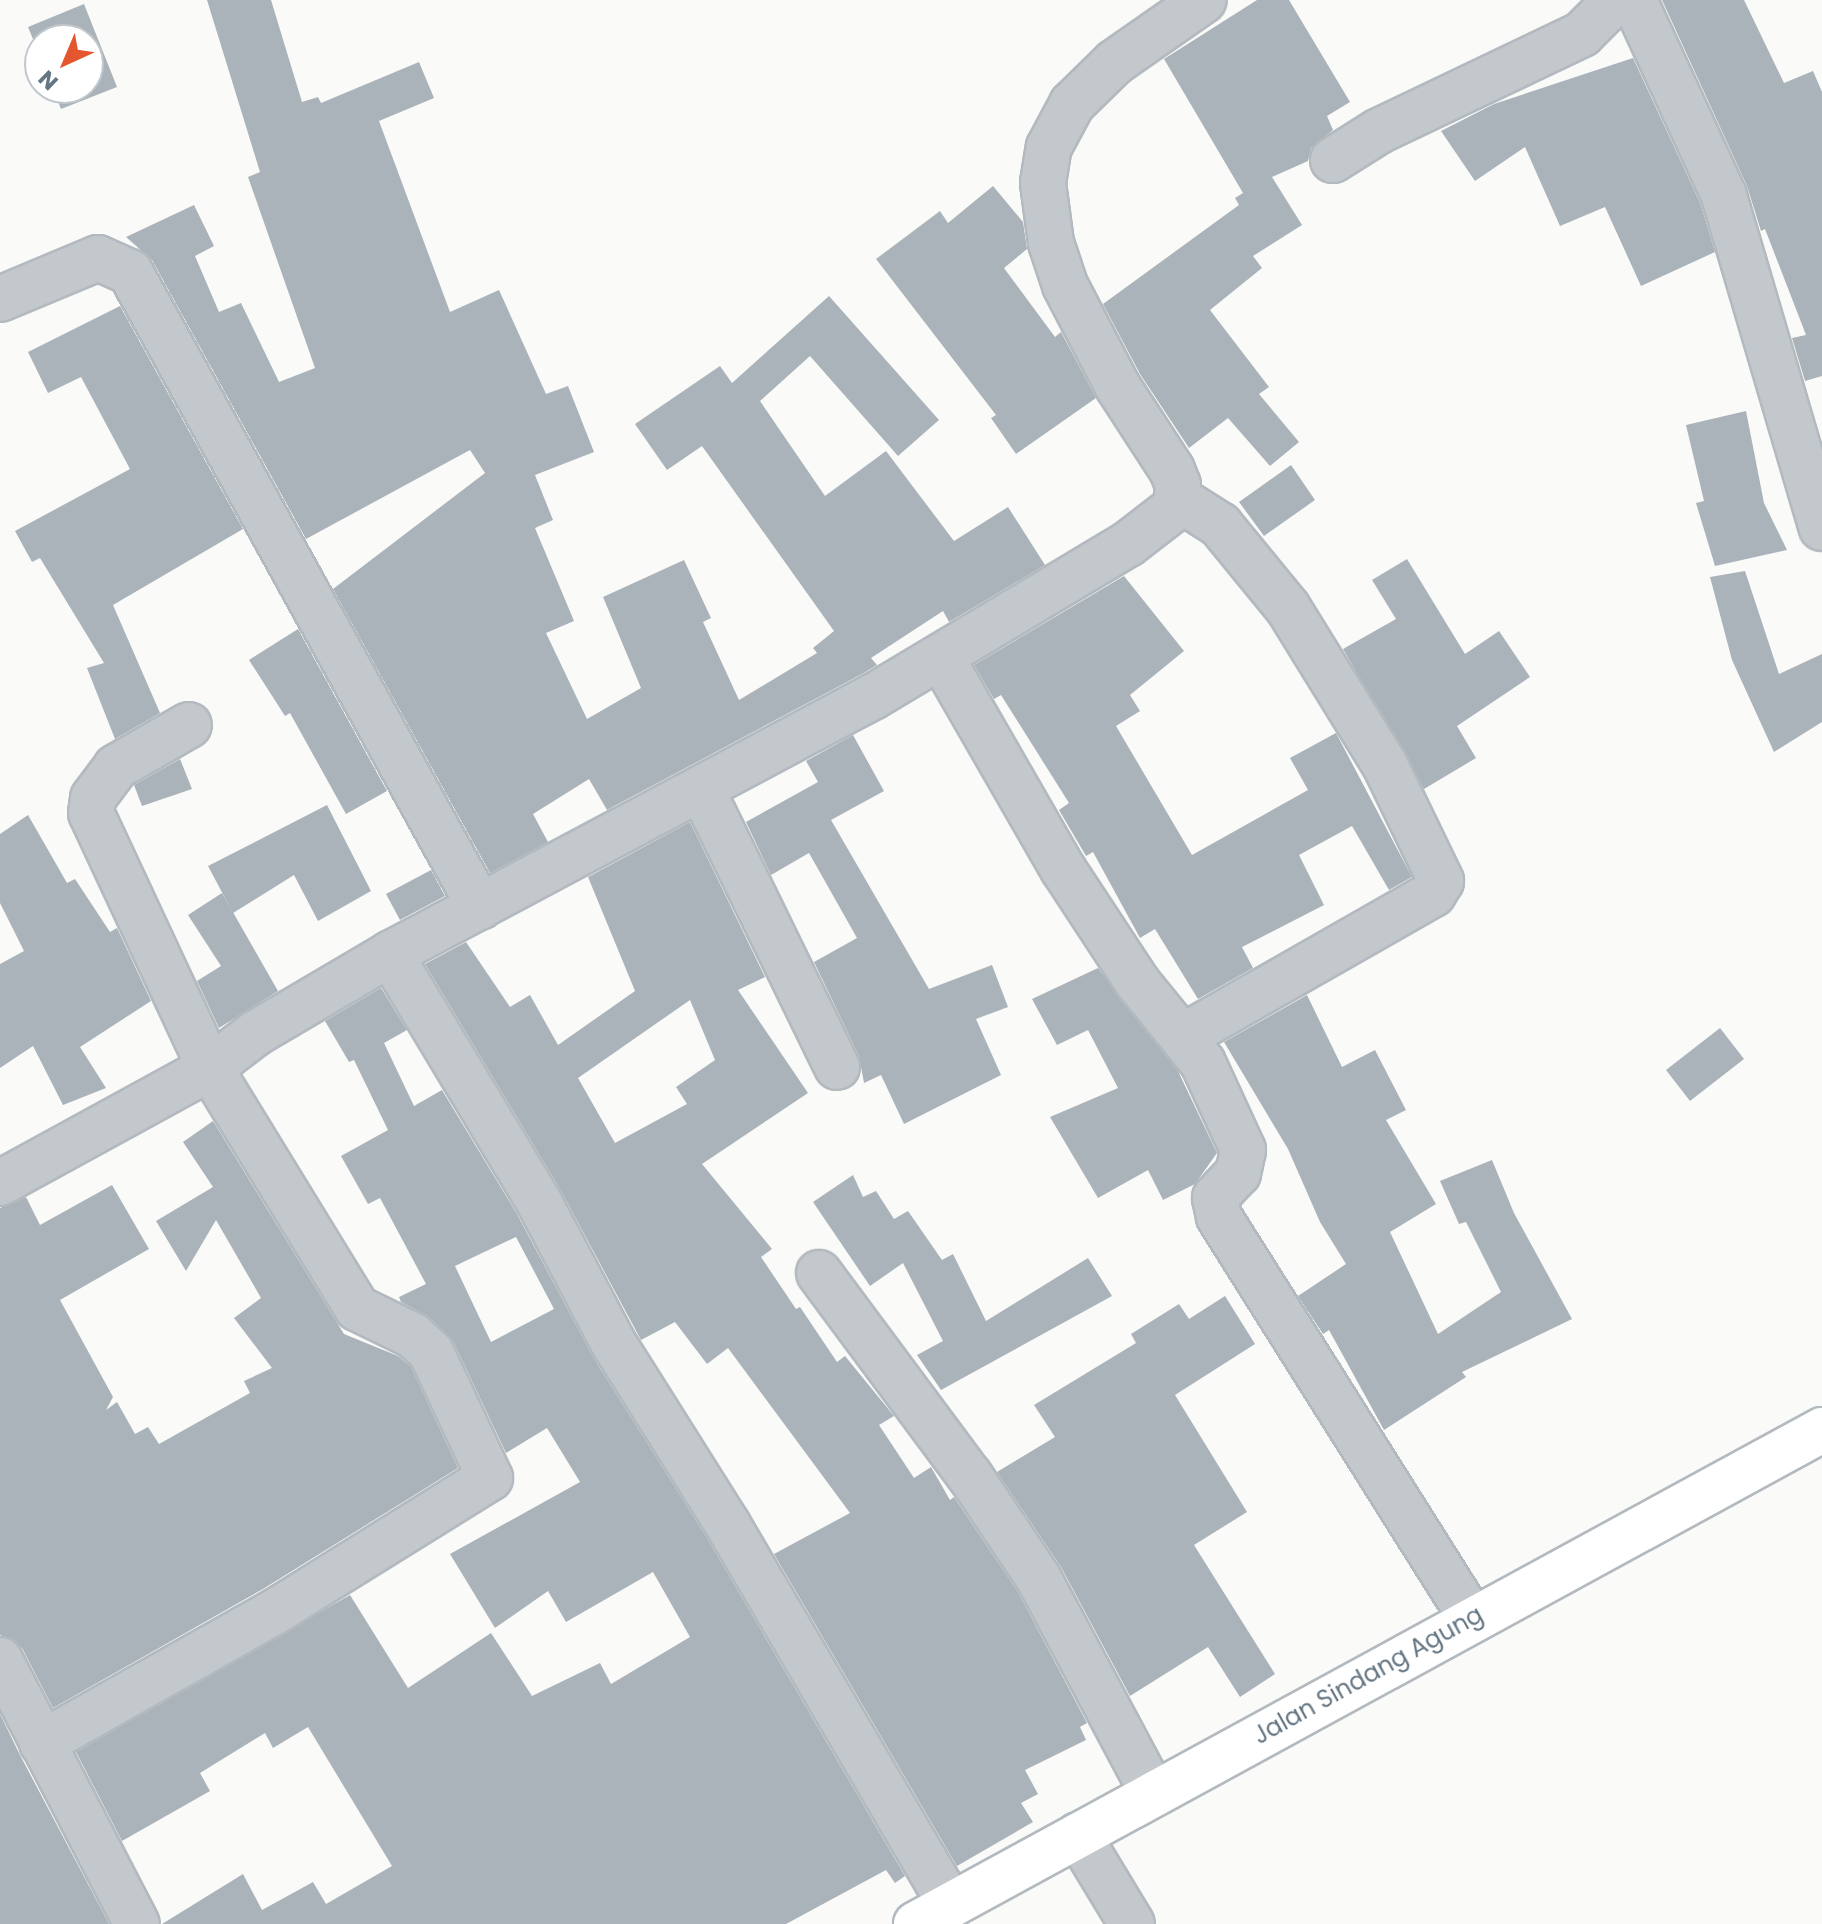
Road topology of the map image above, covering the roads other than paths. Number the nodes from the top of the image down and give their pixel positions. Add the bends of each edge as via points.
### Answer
1 (1204, 0) edge
2 (1616, 0) edge
3 (1634, 0) edge
4 (1333, 160) dead end
5 (0, 299) edge
6 (1179, 499) junction
7 (1822, 528) edge
8 (941, 657) junction
9 (189, 725) dead end
10 (702, 790) junction
11 (480, 907) junction
12 (390, 954) junction
13 (1184, 1036) junction
14 (837, 1067) dead end
15 (210, 1068) junction
16 (0, 1183) edge
17 (819, 1273) dead end
18 (1822, 1430) edge
19 (1472, 1618) junction
20 (0, 1660) edge
21 (42, 1743) junction
22 (1153, 1793) junction
23 (1078, 1835) junction
24 (934, 1915) edge
25 (137, 1924) edge
26 (1132, 1924) edge

1 - 6 street via 1115,62 1072,104 1049,147 1043,183 1051,243 1065,285 1118,387 1172,470
2 - 4 street via 1582,34 1379,131
3 - 7 street via 1724,196
5 - 11 street via 77,262 98,258 130,272
6 - 8 street via 1128,544
6 - 13 street via 1220,525 1288,608 1385,765 1441,881 1433,894
8 - 10 street
8 - 13 street via 1063,869 1138,983
9 - 15 street via 116,767 93,798 91,813
10 - 11 street
10 - 14 street
11 - 12 street
12 - 15 street via 256,1033
12 - 24 street via 539,1202 614,1344 728,1525
13 - 19 street via 1203,1063 1243,1150 1238,1173 1215,1198 1219,1217
15 - 16 street
15 - 21 street via 357,1308 412,1335 431,1352 490,1478 276,1611
17 - 22 street via 1031,1567
18 - 19 main road, Jalan Sindang Agung
19 - 22 main road, Jalan Sindang Agung
20 - 21 street
21 - 25 street
22 - 23 main road, Jalan Sindang Agung
23 - 24 main road, Jalan Sindang Agung
23 - 26 street

